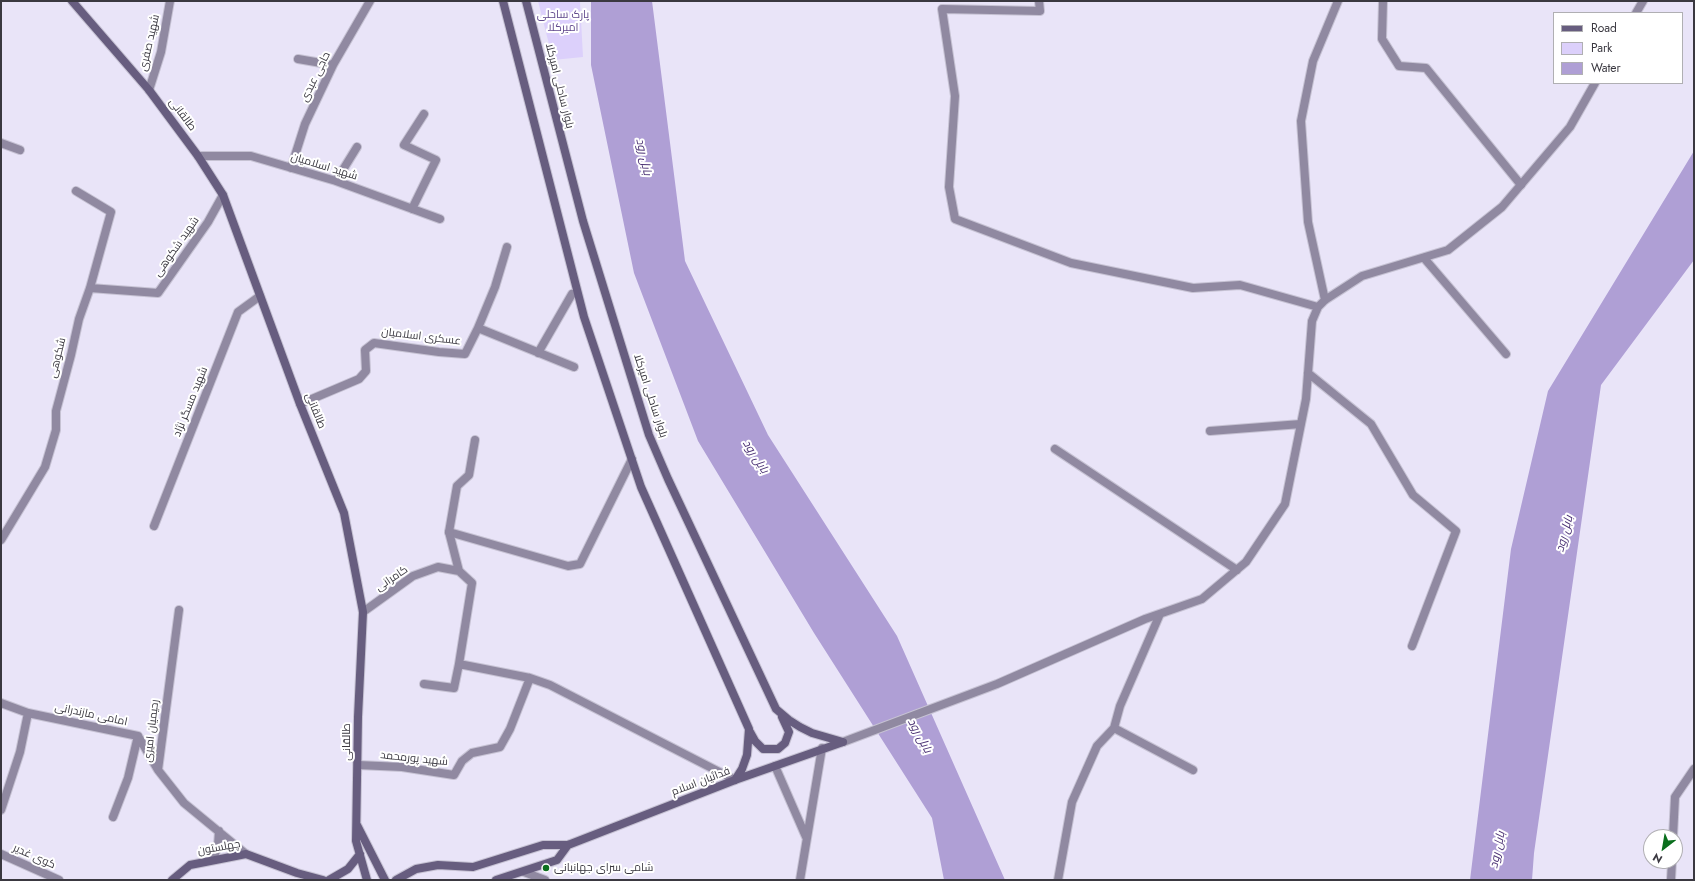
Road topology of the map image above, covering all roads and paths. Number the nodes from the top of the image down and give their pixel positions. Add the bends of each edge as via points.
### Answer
1 (72, 1) edge
2 (170, 1) edge
3 (370, 1) edge
4 (503, 1) edge
5 (526, 1) edge
6 (1038, 1) edge
7 (1338, 1) edge
8 (1383, 1) edge
9 (1643, 1) edge
10 (1637, 12) edge
11 (298, 59) dead end
12 (333, 65) junction
13 (1595, 84) edge
14 (149, 90) junction
15 (424, 114) dead end
16 (1, 143) edge
17 (357, 148) dead end
18 (20, 150) dead end
19 (198, 156) junction
20 (291, 168) junction
21 (336, 181) junction
22 (1521, 185) junction
23 (76, 191) dead end
24 (223, 195) junction
25 (412, 209) junction
26 (440, 219) dead end
27 (507, 247) dead end
28 (1424, 258) junction
29 (90, 288) junction
30 (572, 294) dead end
31 (260, 296) junction
32 (1325, 300) junction
33 (1318, 307) junction
34 (478, 328) junction
35 (538, 353) junction
36 (1506, 354) dead end
37 (574, 367) dead end
38 (1308, 373) junction
39 (300, 404) junction
40 (1301, 424) junction
41 (1210, 431) dead end
42 (475, 440) dead end
43 (1055, 449) dead end
44 (632, 459) junction
45 (154, 526) dead end
46 (449, 532) junction
47 (1, 540) edge
48 (459, 570) junction
49 (1237, 570) junction
50 (178, 610) dead end
51 (363, 612) junction
52 (1160, 614) junction
53 (1412, 646) dead end
54 (459, 664) junction
55 (530, 678) junction
56 (424, 684) dead end
57 (1, 703) edge
58 (776, 709) junction
59 (28, 713) junction
60 (1114, 728) junction
61 (749, 729) junction
62 (138, 736) junction
63 (843, 742) junction
64 (822, 748) junction
65 (358, 765) junction
66 (775, 766) junction
67 (1694, 769) edge
68 (158, 770) junction
69 (1193, 770) dead end
70 (735, 780) junction
71 (1, 810) edge
72 (113, 817) dead end
73 (356, 823) junction
74 (1674, 829) edge
75 (219, 831) junction
76 (806, 838) junction
77 (568, 846) junction
78 (1, 854) edge
79 (246, 854) junction
80 (360, 854) junction
81 (213, 860) junction
82 (1672, 869) edge
83 (524, 872) junction
84 (297, 873) junction
85 (59, 880) edge
86 (172, 880) edge
87 (308, 880) edge
88 (323, 880) edge
89 (329, 880) edge
90 (367, 880) edge
91 (386, 880) edge
92 (396, 880) edge
93 (496, 880) edge
94 (545, 880) edge
95 (800, 880) edge
96 (1058, 880) edge
97 (1671, 880) edge

1 - 14 main road, طالقانی
2 - 14 street, شهید صفری via 162,52
3 - 12 street, حاجی عبدی
4 - 44 main road via 584,317
5 - 58 main road, بلوار ساحلی امیرکلا via 570,176 649,435
6 - 33 street via 1040,12 942,10 955,96 949,187 955,219 1071,263 1193,288 1240,285
7 - 32 street via 1313,61 1301,121 1308,222
8 - 22 street via 1382,39 1399,66 1426,68
9 - 10 street
11 - 12 street
12 - 20 street, حاجی عبدی via 305,124
13 - 22 street via 1570,127
14 - 19 main road, طالقانی
15 - 25 street via 404,145 436,160
16 - 18 street
17 - 21 street
19 - 20 street, شهید اسلامیان via 251,156
19 - 24 main road, طالقانی
20 - 21 street, شهید اسلامیان
21 - 25 street, شهید اسلامیان
22 - 28 street via 1502,207 1448,250
23 - 29 street, شکوهی via 112,212
24 - 29 street, شهید شکوهی via 208,222 158,294
24 - 31 main road, طالقانی
25 - 26 street, شهید اسلامیان
27 - 34 street via 495,287
28 - 32 street via 1362,276
28 - 36 street
29 - 47 street, شکوهی via 79,319 56,410 56,430 45,467
30 - 35 street
31 - 39 main road, طالقانی
31 - 45 street, شهید مسگر نژاد via 238,312
32 - 33 street
33 - 38 street via 1312,322
34 - 35 street
34 - 39 street, عسکری اسلامیان via 465,354 374,342 365,350 366,371 359,379
35 - 37 street
38 - 40 street
38 - 53 street via 1371,424 1413,495 1456,531
39 - 51 main road, طالقانی via 344,513
40 - 41 street
40 - 49 street via 1285,504 1246,562
42 - 46 street via 469,475 457,486
43 - 49 street
44 - 46 street via 580,564 568,566
44 - 61 main road via 641,487
46 - 48 street
48 - 51 street, کامرانی via 438,567 413,576
48 - 54 street via 472,583
49 - 52 street via 1202,599
50 - 68 street, رحیمیان امیری
51 - 65 main road, طالقانی
52 - 60 street via 1120,706
52 - 63 street via 997,684
54 - 55 street
54 - 56 street via 454,688
55 - 65 street, شهید پورمحمد via 510,729 500,746 472,753 462,761 454,775 402,767
55 - 70 street via 550,685
57 - 59 street, امامی مازندرانی
58 - 61 main road via 789,732 785,743 778,749 763,749
58 - 63 main road, بلوار ساحلی امیرکلا via 812,733
59 - 62 street, امامی مازندرانی
59 - 71 street via 20,752
60 - 69 street
60 - 96 street via 1097,746 1072,802
61 - 70 main road via 747,755
62 - 68 street, امامی مازندرانی
62 - 72 street via 128,778
63 - 64 main road, فدائیان اسلام
64 - 66 main road, فدائیان اسلام
64 - 76 street
65 - 73 main road, طالقانی
66 - 70 main road, فدائیان اسلام
66 - 76 street
67 - 74 street via 1675,797
68 - 75 street, رحیمیان امیری via 184,803
70 - 77 main road, فدائیان اسلام
73 - 80 main road via 356,842
73 - 91 main road, طالقانی
75 - 79 street, رحیمیان امیری
75 - 81 street
76 - 95 street
77 - 83 main road, فدائیان اسلام via 557,860
77 - 92 main road, فدائیان اسلام via 543,845 473,867 438,865 416,869
78 - 85 street, کوی غدیر
79 - 81 main road, چهلستون
79 - 84 main road, چهلستون
80 - 89 main road via 348,869
80 - 90 main road
81 - 86 main road, چهلستون via 190,865
82 - 97 street
83 - 93 main road, فدائیان اسلام
83 - 94 street
84 - 87 main road, چهلستون
84 - 88 main road, چهلستون

